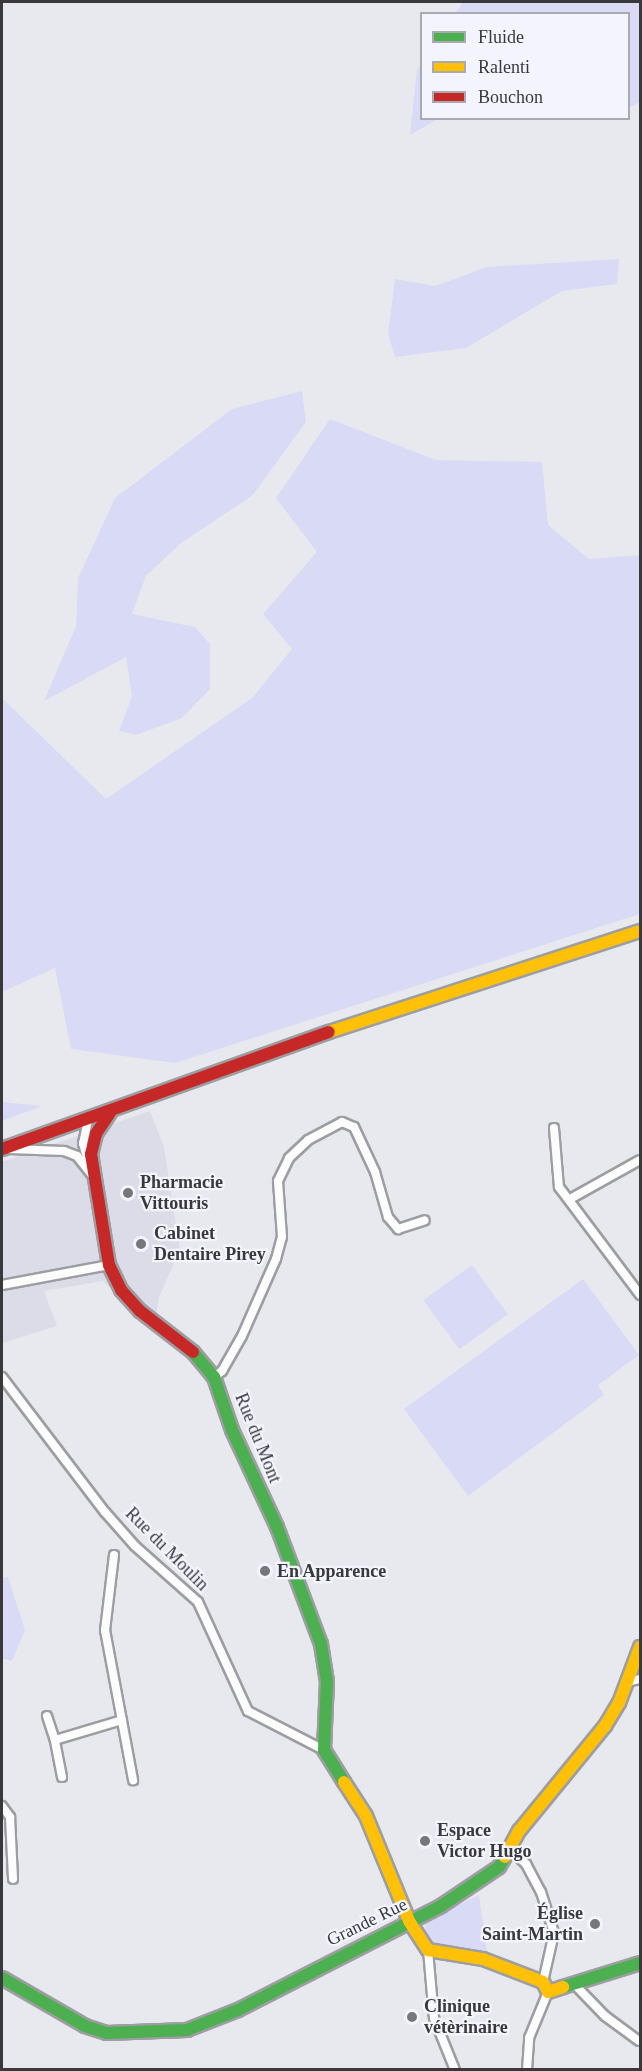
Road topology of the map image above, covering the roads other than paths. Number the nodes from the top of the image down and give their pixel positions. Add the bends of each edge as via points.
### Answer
1 (640, 930) edge
2 (110, 1113) junction
3 (88, 1120) junction
4 (554, 1128) dead end
5 (2, 1149) edge
6 (640, 1160) edge
7 (91, 1172) junction
8 (570, 1199) junction
9 (425, 1220) dead end
10 (109, 1265) junction
11 (2, 1285) edge
12 (640, 1296) edge
13 (2, 1377) edge
14 (214, 1377) junction
15 (114, 1555) dead end
16 (640, 1647) edge
17 (640, 1679) edge
18 (627, 1682) junction
19 (47, 1716) dead end
20 (122, 1720) junction
21 (55, 1740) junction
22 (324, 1750) junction
23 (62, 1777) dead end
24 (133, 1780) dead end
25 (2, 1806) edge
26 (510, 1849) junction
27 (13, 1879) dead end
28 (409, 1921) junction
29 (428, 1950) junction
30 (640, 1963) edge
31 (2, 1978) edge
32 (575, 1985) junction
33 (545, 1987) junction
34 (640, 2043) edge
35 (455, 2070) edge
36 (527, 2070) edge

1 - 2 street via 397,1008
2 - 3 street
2 - 7 street, Rue du Mont via 92,1145
3 - 5 street
3 - 7 street via 83,1143
4 - 8 street via 556,1174 559,1187
5 - 7 street via 64,1151 77,1156
6 - 8 street
7 - 10 street, Rue du Mont
8 - 12 street
9 - 14 street via 398,1229 388,1216 375,1172 354,1127 342,1122 308,1140 290,1158 278,1181 282,1237 276,1259 242,1336 222,1371
10 - 11 street
10 - 14 street, Rue du Mont via 121,1290 140,1311 197,1355
13 - 22 street, Rue du Moulin via 105,1512 135,1546 198,1602 248,1711
14 - 22 street, Rue du Mont via 232,1430 277,1527 321,1644 327,1681
15 - 20 street via 105,1630
16 - 18 street, Grande Rue
17 - 18 street
18 - 26 street, Grande Rue via 605,1726 519,1831
19 - 21 street
20 - 21 street
20 - 24 street
21 - 23 street
22 - 28 street via 366,1816
25 - 27 street via 10,1817
26 - 28 street, Grande Rue via 484,1881
26 - 33 street via 526,1864 541,1892 554,1933
28 - 29 street
28 - 31 street, Grande Rue via 238,2010 187,2030 107,2033 85,2026
29 - 33 street via 483,1959
29 - 35 street via 435,2018
30 - 32 street via 597,1974
32 - 33 street
32 - 34 street via 605,2016
33 - 36 street via 529,2038

